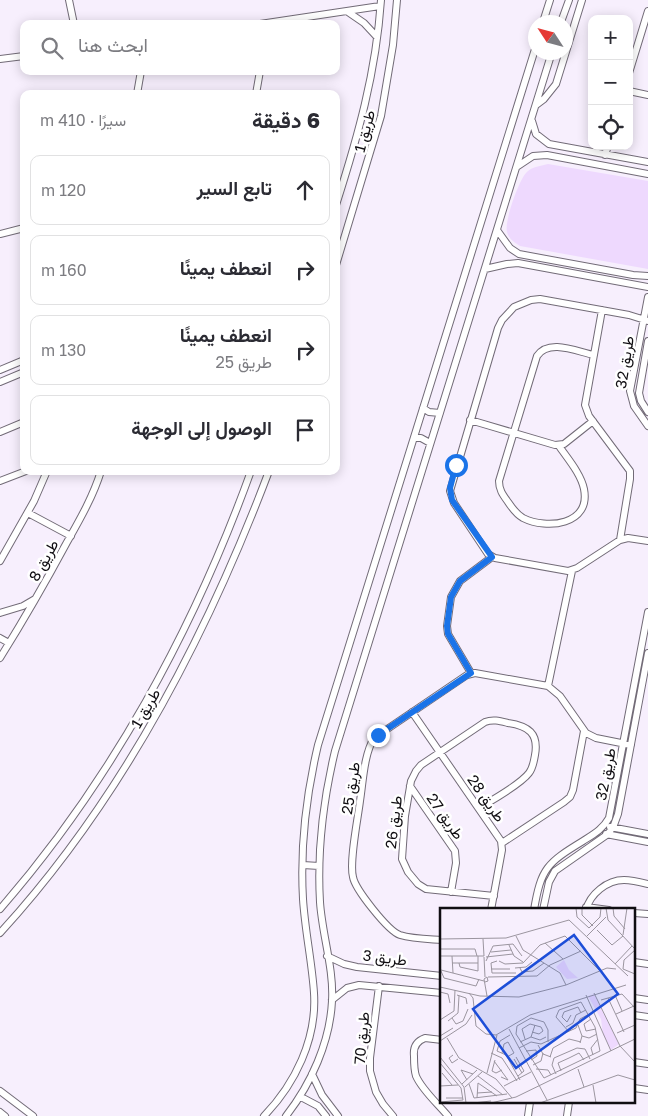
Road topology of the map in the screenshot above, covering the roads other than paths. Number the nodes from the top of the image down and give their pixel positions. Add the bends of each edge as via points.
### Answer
1 (69, 0) edge
2 (398, 0) edge
3 (550, 0) edge
4 (569, 0) edge
5 (582, 0) edge
6 (381, 3) edge
7 (648, 11) edge
8 (348, 12) junction
9 (545, 15) edge
10 (564, 15) edge
11 (73, 20) edge
12 (290, 20) edge
13 (646, 28) edge
14 (378, 38) junction
15 (20, 56) edge
16 (0, 59) edge
17 (532, 60) edge
18 (550, 60) edge
19 (633, 62) edge
20 (141, 75) edge
21 (259, 75) edge
22 (138, 90) edge
23 (257, 90) edge
24 (633, 92) edge
25 (648, 95) edge
26 (536, 105) junction
27 (531, 118) junction
28 (607, 150) edge
29 (605, 155) junction
30 (648, 162) edge
31 (517, 167) junction
32 (648, 174) edge
33 (340, 191) edge
34 (20, 229) edge
35 (497, 230) junction
36 (0, 234) edge
37 (340, 252) edge
38 (485, 270) junction
39 (648, 276) edge
40 (648, 287) edge
41 (648, 297) edge
42 (602, 310) junction
43 (646, 320) edge
44 (648, 341) edge
45 (594, 355) junction
46 (20, 362) edge
47 (0, 370) edge
48 (20, 374) edge
49 (0, 382) edge
50 (423, 408) junction
51 (648, 412) edge
52 (440, 413) junction
53 (470, 420) junction
54 (593, 421) junction
55 (20, 424) edge
56 (648, 426) edge
57 (0, 432) edge
58 (513, 433) junction
59 (414, 438) junction
60 (430, 443) junction
61 (559, 446) junction
62 (20, 473) edge
63 (45, 475) edge
64 (99, 475) edge
65 (250, 475) edge
66 (267, 475) edge
67 (0, 481) edge
68 (28, 513) junction
69 (71, 536) junction
70 (620, 540) junction
71 (648, 541) edge
72 (492, 557) junction
73 (0, 561) edge
74 (572, 570) junction
75 (36, 599) junction
76 (648, 612) edge
77 (0, 613) edge
78 (0, 638) edge
79 (9, 643) junction
80 (648, 653) edge
81 (0, 658) edge
82 (471, 673) junction
83 (548, 686) junction
84 (412, 712) junction
85 (584, 731) junction
86 (627, 745) junction
87 (440, 752) junction
88 (410, 786) junction
89 (479, 808) junction
90 (604, 826) junction
91 (612, 828) junction
92 (597, 832) junction
93 (608, 834) junction
94 (648, 834) edge
95 (648, 842) edge
96 (502, 844) junction
97 (303, 865) junction
98 (319, 866) junction
99 (648, 884) edge
100 (451, 892) junction
101 (494, 896) junction
102 (491, 908) edge
103 (534, 908) edge
104 (543, 908) edge
105 (586, 908) edge
106 (0, 909) edge
107 (0, 933) edge
108 (440, 940) edge
109 (327, 956) junction
110 (440, 976) edge
111 (379, 986) junction
112 (440, 993) edge
113 (332, 1000) junction
114 (440, 1040) edge
115 (312, 1074) junction
116 (0, 1091) edge
117 (301, 1097) junction
118 (439, 1101) edge
119 (441, 1104) edge
120 (0, 1112) edge
121 (5, 1116) edge
122 (33, 1116) edge
123 (264, 1116) edge
124 (286, 1116) edge
125 (326, 1116) edge
126 (338, 1116) edge
127 (393, 1116) edge
128 (448, 1116) edge

1 - 11 street
2 - 37 street, طريق 1 via 394,45 381,116
3 - 9 street
4 - 10 street
5 - 26 street via 556,84
6 - 8 street
6 - 14 street, طريق 1
7 - 13 street
8 - 12 street
8 - 14 street
13 - 19 street
14 - 33 street, طريق 1 via 366,102
15 - 16 street
17 - 50 street
18 - 26 street
20 - 22 street
21 - 23 street
24 - 25 street
26 - 27 street
27 - 29 street via 536,134 549,144
27 - 31 street
28 - 29 street
29 - 30 street
31 - 32 street via 533,156 547,155
31 - 35 street
34 - 36 street
35 - 38 street
35 - 39 street via 510,248 519,254
38 - 40 street via 518,264
38 - 52 street
41 - 43 street, طريق 32
42 - 43 street
42 - 45 street
42 - 53 street via 540,299 514,307 498,328
43 - 56 street, طريق 32 via 630,392 634,406
44 - 51 street, طريق 32 via 639,393
45 - 54 street via 585,405
45 - 58 street via 554,346 543,349
46 - 47 street
48 - 49 street
50 - 52 street
50 - 59 street
52 - 60 street
53 - 58 street
53 - 72 street via 450,496
54 - 61 street
54 - 70 street via 630,471
55 - 57 street
58 - 61 street
58 - 61 street via 499,486 516,512 531,521 562,523 573,519 581,508 584,487
59 - 60 street
59 - 97 street via 322,731 311,774
60 - 98 street via 338,738 325,801
62 - 67 street
63 - 68 street
64 - 69 street, طريق 8
65 - 106 street, طريق 1 via 213,567 142,707 67,824
66 - 107 street, طريق 1 via 202,629 152,722 77,838
68 - 69 street
68 - 73 street
69 - 75 street, طريق 8
70 - 71 street
70 - 74 street
72 - 74 street
72 - 82 street via 460,581 451,597 448,634
74 - 83 street
75 - 77 street
75 - 79 street, طريق 8
76 - 86 street, طريق 32
78 - 79 street
79 - 81 street, طريق 8
80 - 86 street, طريق 32
82 - 83 street
82 - 84 street, طريق 25
83 - 85 street via 560,696
84 - 87 street, طريق 28
84 - 108 street, طريق 25 via 378,735 369,747 352,874 357,888 392,930 401,935
85 - 86 street via 596,738
85 - 96 street via 570,797
86 - 90 street, طريق 32 via 611,812
86 - 91 street, طريق 32 via 618,814
87 - 88 street, طريق 26 via 418,768
87 - 89 street, طريق 28
87 - 89 street via 489,720 517,724 532,734 536,750 530,772
88 - 100 street, طريق 27 via 455,851
88 - 100 street, طريق 26 via 402,855 404,866 423,888
89 - 96 street, طريق 28
90 - 91 street
90 - 92 street, طريق 32
91 - 93 street, طريق 32
91 - 94 street
92 - 93 street
92 - 103 street, طريق 32 via 555,859 546,869
93 - 95 street
93 - 104 street, طريق 32 via 555,870 548,882
96 - 101 street, طريق 28
97 - 98 street
97 - 123 street via 304,918 314,994 312,1026 294,1077
98 - 109 street via 321,920
99 - 105 street via 616,881 594,895
100 - 101 street, طريق 26
101 - 102 street, طريق 28
109 - 110 street, طريق 3 via 357,967
109 - 113 street
111 - 112 street, طريق 3
111 - 113 street, طريق 3 via 352,986
111 - 127 street, طريق 70 via 370,1070 376,1092
113 - 115 street via 325,1038
114 - 118 street via 425,1038 417,1043 414,1052 416,1076
115 - 117 street
115 - 126 street via 322,1095
116 - 122 street
117 - 124 street
117 - 125 street via 318,1106
119 - 128 street
120 - 121 street

